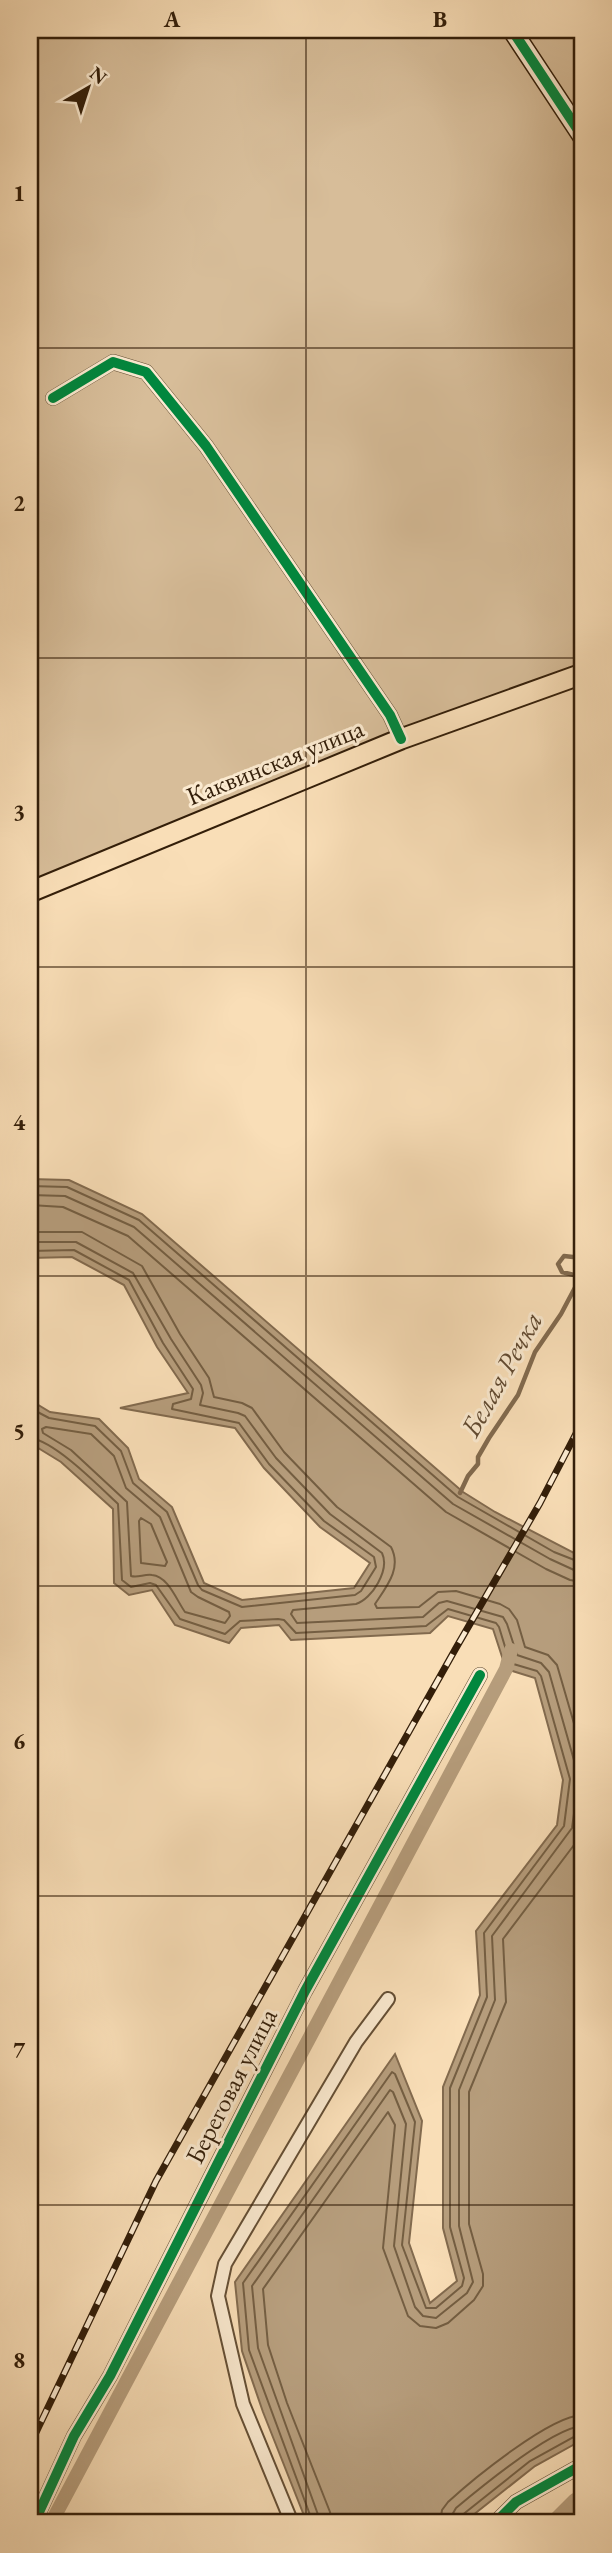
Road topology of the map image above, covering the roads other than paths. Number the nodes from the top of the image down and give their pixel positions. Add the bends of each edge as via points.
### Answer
1 (512, 30) edge
2 (582, 136) edge
3 (53, 398) dead end
4 (582, 674) edge
5 (401, 739) junction
6 (30, 892) edge
7 (480, 1675) dead end
8 (388, 1999) dead end
9 (582, 2465) edge
10 (34, 2523) edge
11 (292, 2523) edge
12 (495, 2523) edge

1 - 2 street
3 - 5 street via 113,362 146,372 206,446 390,715
4 - 5 main road, Каквинская улица
5 - 6 main road, Каквинская улица
7 - 10 street, Береговая улица via 305,1991 110,2376 74,2436
8 - 11 street via 356,2042 225,2264 218,2296 243,2404
9 - 12 street via 516,2502

